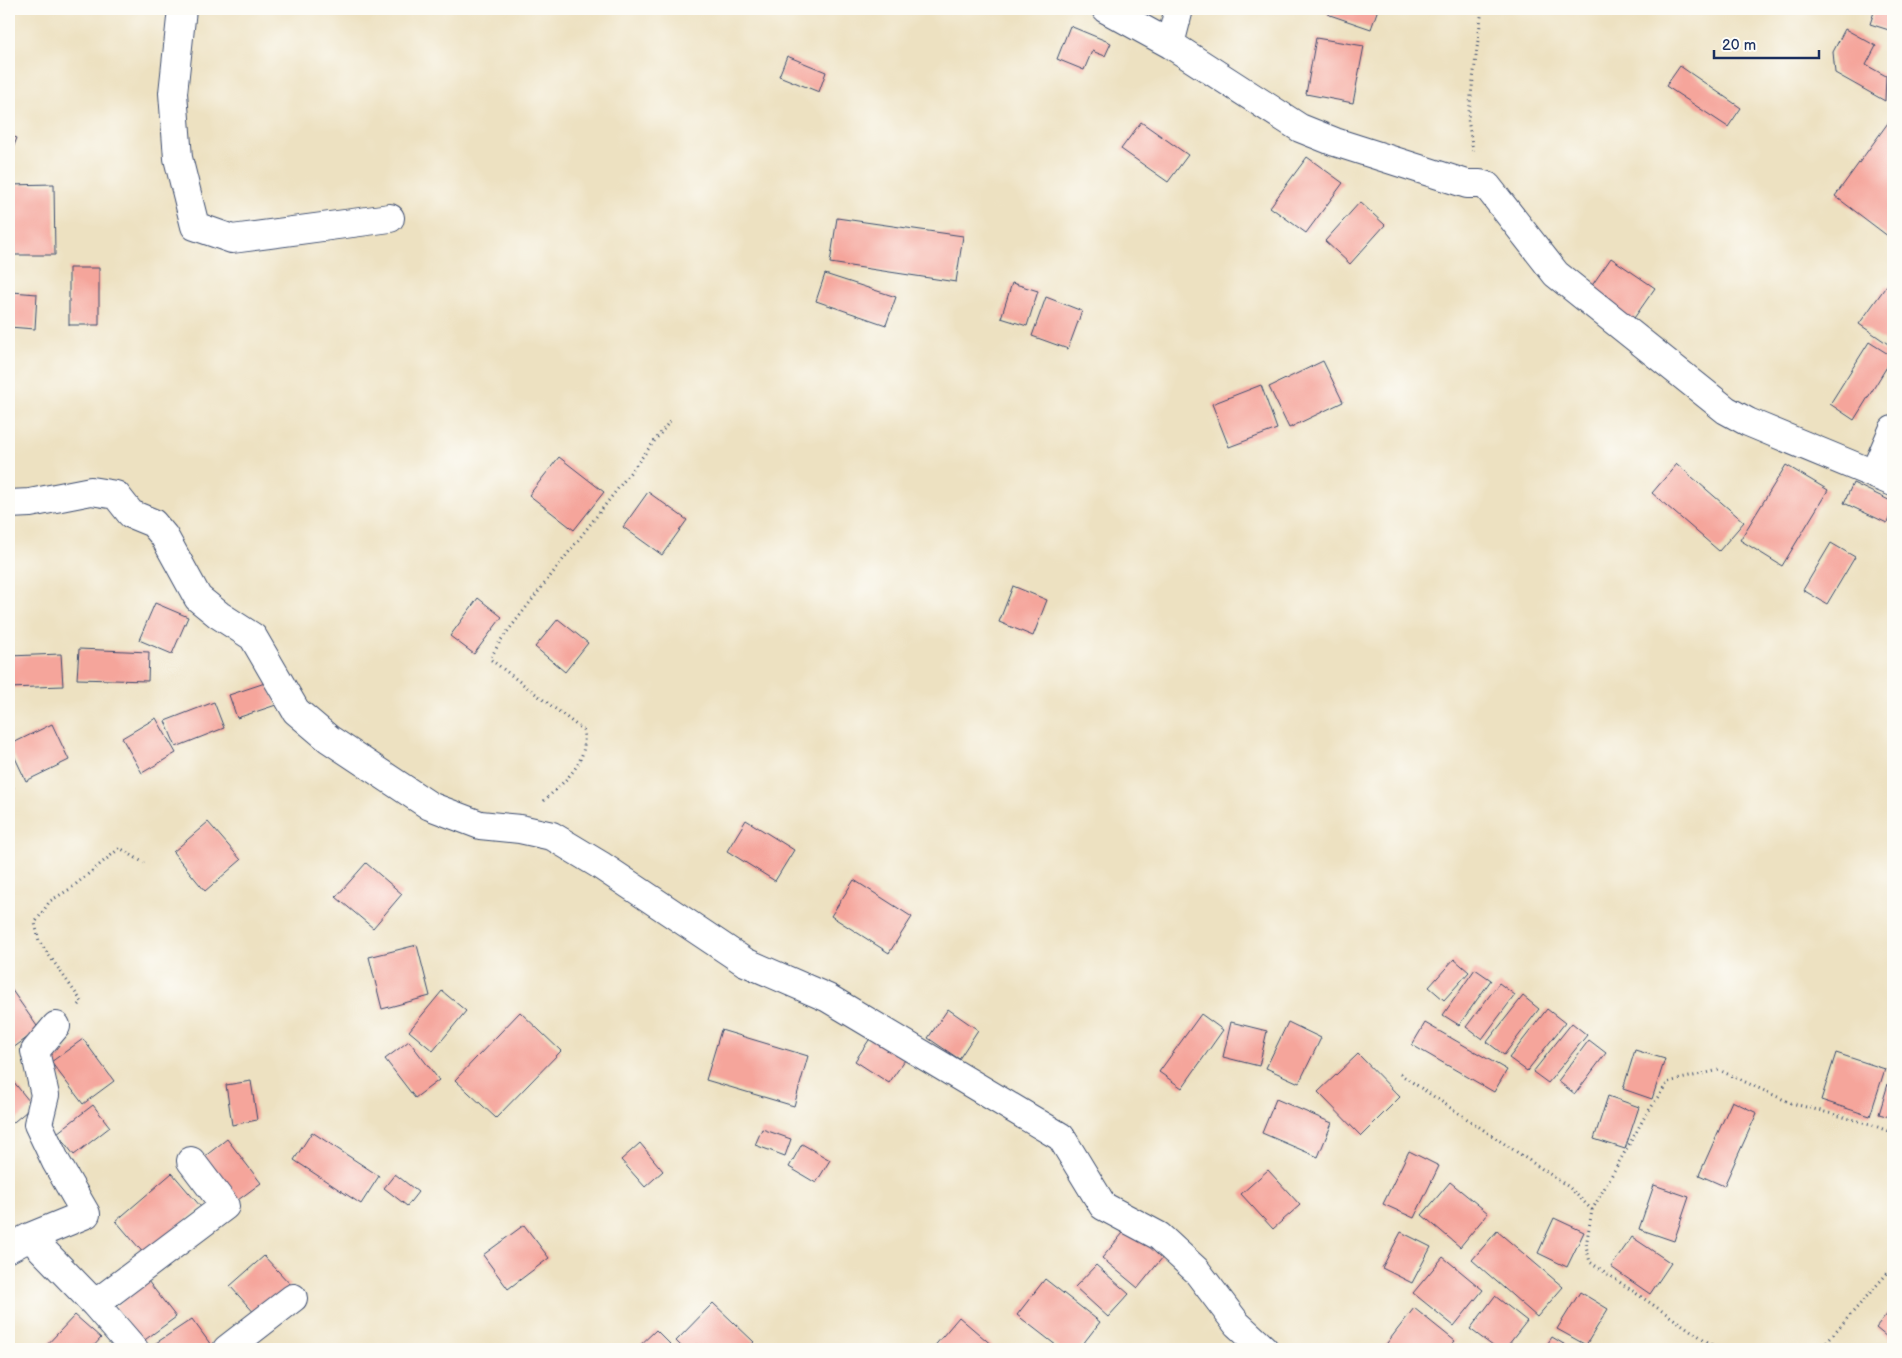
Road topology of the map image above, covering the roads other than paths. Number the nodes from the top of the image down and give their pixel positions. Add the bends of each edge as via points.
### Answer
1 (182, 9) edge
2 (1106, 9) edge
3 (1179, 9) edge
4 (1170, 44) junction
5 (390, 218) dead end
6 (1893, 430) edge
7 (1884, 478) edge
8 (9, 504) edge
9 (56, 1026) road end
10 (191, 1161) dead end
11 (19, 1242) edge
12 (294, 1298) dead end
13 (95, 1304) junction
14 (134, 1349) edge
15 (227, 1349) edge
16 (1264, 1349) edge

1 - 5 street via 173,93 178,158 195,226 232,239
2 - 4 street
3 - 4 street
4 - 7 street via 1300,128 1467,184 1487,186 1556,274 1726,410
6 - 7 street
8 - 16 street via 91,491 116,495 131,514 153,522 198,598 253,637 296,711 329,739 430,806 480,825 520,828 552,836 745,962 828,998 1061,1137 1103,1206 1159,1236 1196,1270 1237,1324
9 - 11 street via 35,1051 45,1095 38,1124 86,1214
10 - 13 street via 225,1206
11 - 13 street
12 - 15 street
13 - 14 street

